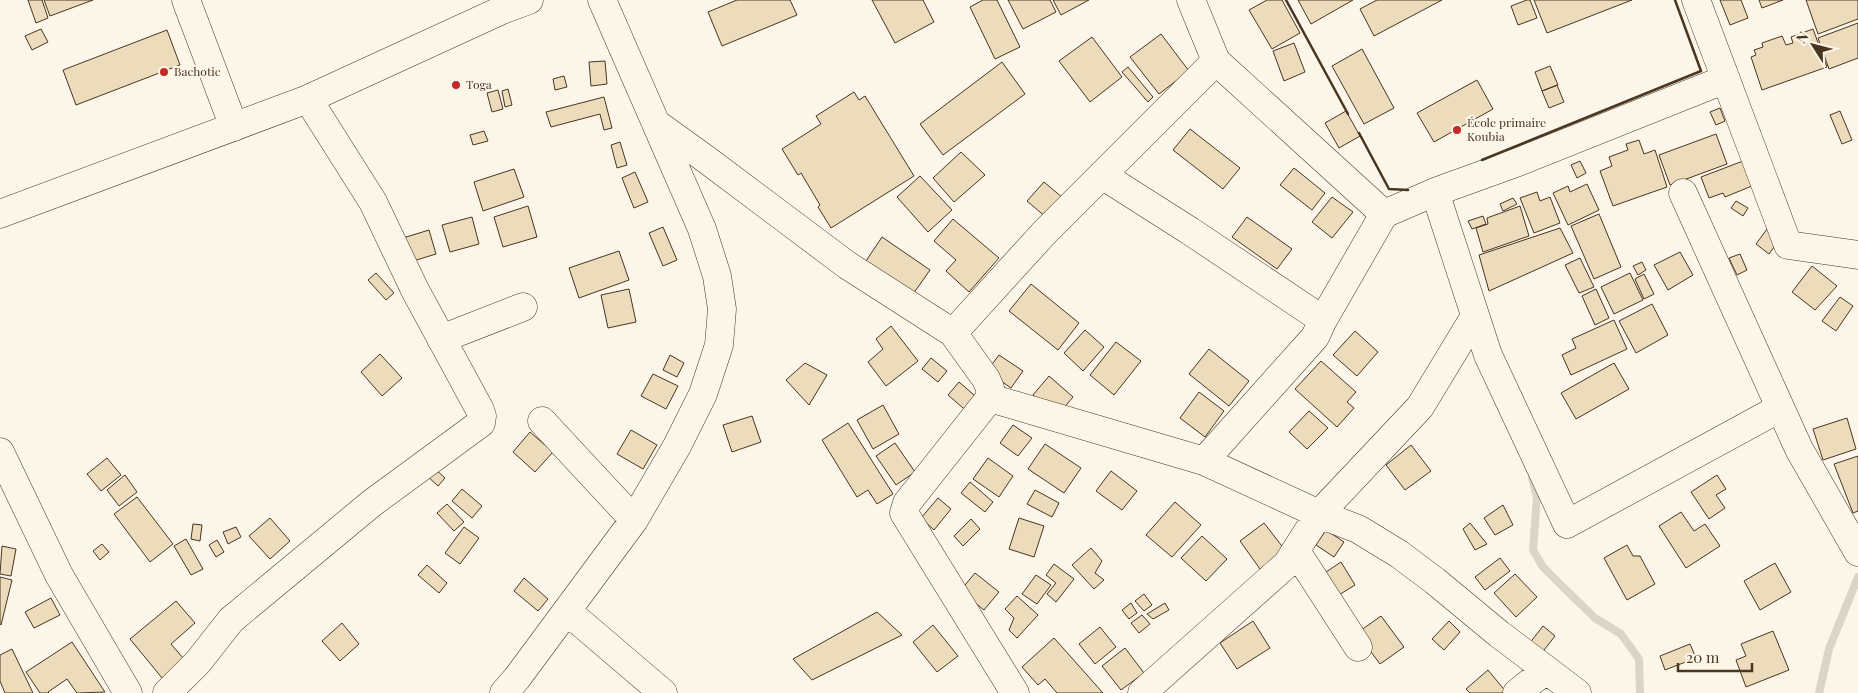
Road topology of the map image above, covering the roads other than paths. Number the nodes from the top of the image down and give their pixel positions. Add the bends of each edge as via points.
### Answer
1 (186, 0) edge
2 (529, 0) edge
3 (602, 0) edge
4 (1191, 0) edge
5 (1696, 0) edge
6 (498, 5) edge
7 (1216, 61) junction
8 (1726, 79) junction
9 (308, 99) junction
10 (657, 124) junction
11 (234, 127) junction
12 (1102, 175) junction
13 (1435, 192) junction
14 (1683, 193) dead end
15 (0, 214) edge
16 (1384, 214) junction
17 (1858, 255) edge
18 (523, 307) dead end
19 (1474, 316) junction
20 (1323, 320) junction
21 (953, 333) junction
22 (441, 339) junction
23 (990, 398) junction
24 (1780, 408) junction
25 (542, 421) dead end
26 (0, 452) edge
27 (1204, 461) junction
28 (1319, 514) junction
29 (634, 520) junction
30 (1296, 551) junction
31 (1858, 552) edge
32 (567, 610) junction
33 (1358, 647) dead end
34 (1546, 670) junction
35 (1006, 690) edge
36 (128, 693) edge
37 (167, 693) edge
38 (504, 693) edge
39 (663, 693) edge
40 (1142, 693) edge
41 (1517, 693) edge
42 (1577, 693) edge

1 - 11 street
2 - 6 street
3 - 10 street
4 - 7 street
5 - 8 street
6 - 9 street
7 - 12 street
7 - 16 street
8 - 13 street
8 - 17 street via 1788,245
9 - 11 street
9 - 22 street via 373,202
10 - 21 street via 847,265
10 - 29 street via 702,229 717,276 722,309 719,345 702,394 677,446
11 - 15 street
12 - 20 street
12 - 21 street
13 - 16 street
13 - 19 street
14 - 24 street
16 - 20 street
18 - 22 street
19 - 24 street via 1488,355 1567,524
19 - 28 street via 1420,407
20 - 27 street via 1315,337
21 - 23 street via 986,379
22 - 37 street via 480,410 481,423 372,504 231,620 198,662
23 - 27 street
23 - 35 street via 907,503 904,513
24 - 31 street via 1799,449
25 - 29 street
26 - 36 street via 58,575
27 - 28 street
28 - 30 street
28 - 34 street via 1358,529 1399,554
29 - 32 street
30 - 33 street
30 - 40 street via 1287,564
32 - 38 street
32 - 39 street
34 - 41 street
34 - 42 street

